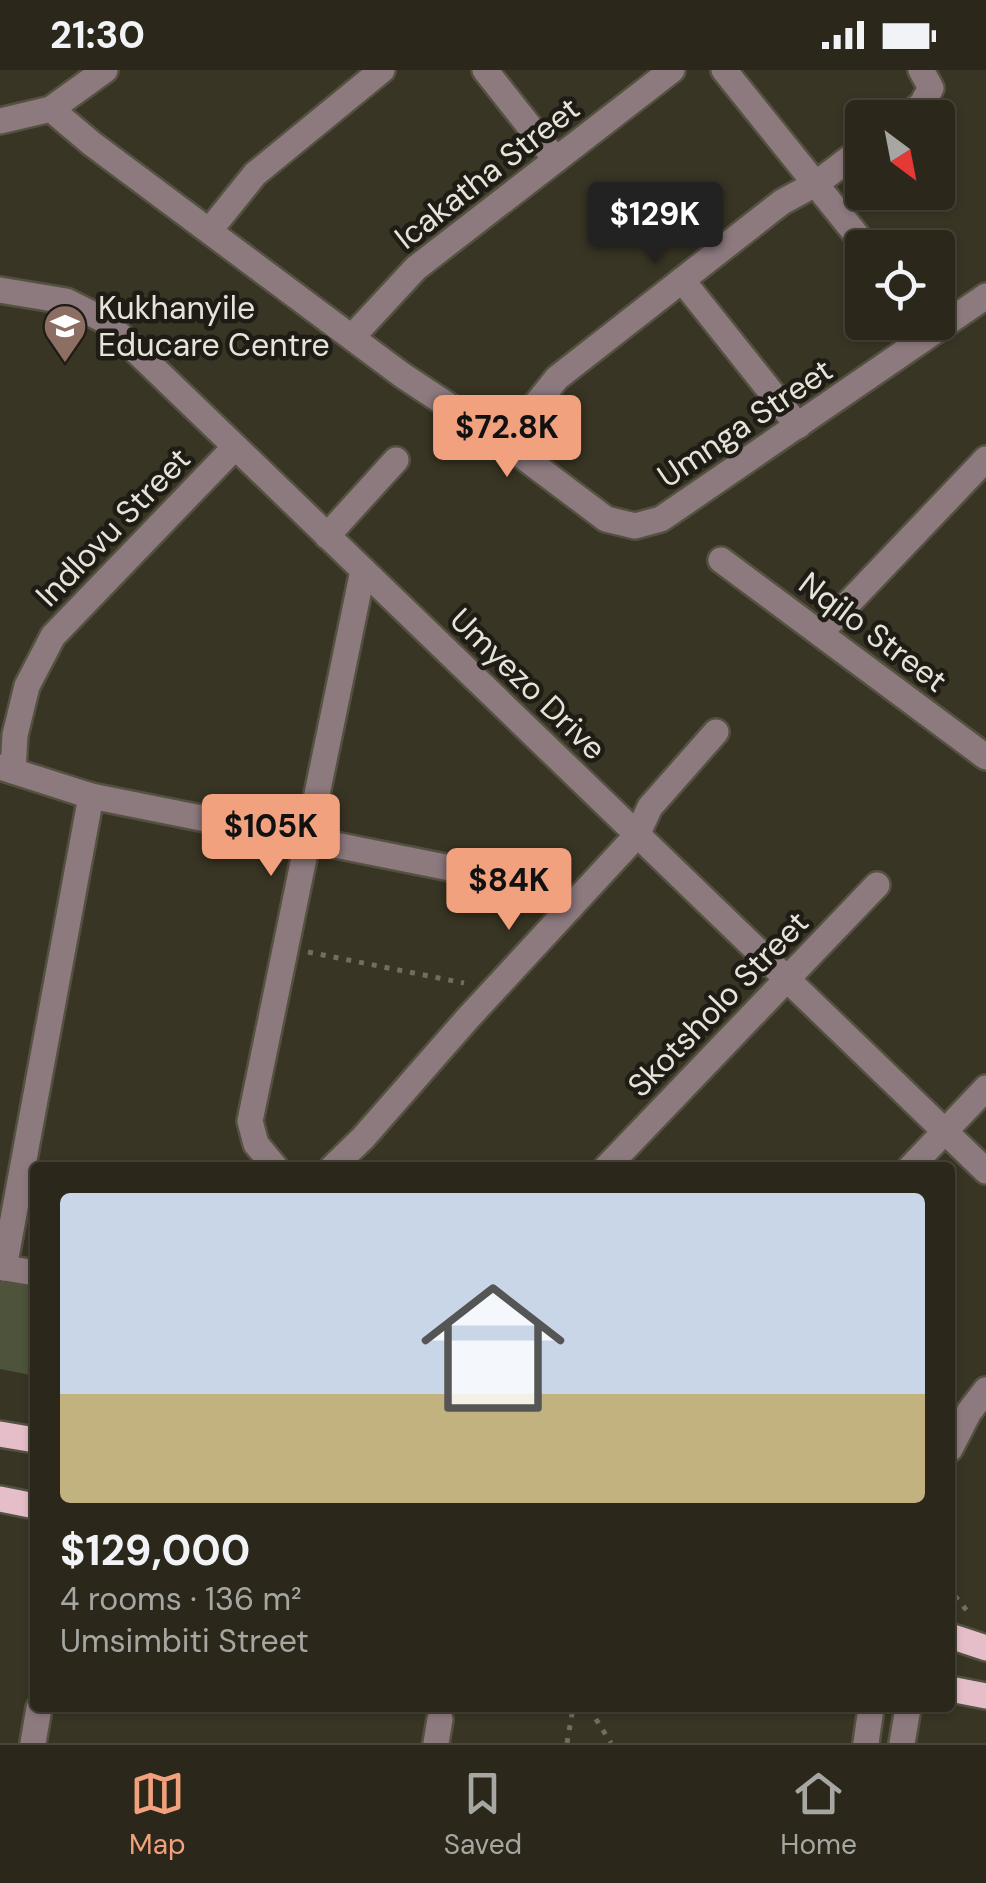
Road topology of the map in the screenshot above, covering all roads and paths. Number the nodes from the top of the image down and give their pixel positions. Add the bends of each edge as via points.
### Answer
1 (106, 70) edge
2 (382, 70) edge
3 (485, 70) edge
4 (672, 70) edge
5 (724, 70) edge
6 (51, 109) junction
7 (0, 121) edge
8 (556, 160) junction
9 (845, 162) edge
10 (817, 184) junction
11 (210, 230) junction
12 (853, 230) edge
13 (682, 280) junction
14 (0, 290) edge
15 (986, 296) edge
16 (955, 314) edge
17 (352, 337) junction
18 (914, 340) edge
19 (798, 426) junction
20 (504, 443) junction
21 (235, 447) junction
22 (986, 459) edge
23 (396, 460) dead end
24 (327, 536) junction
25 (721, 560) dead end
26 (363, 570) junction
27 (820, 634) junction
28 (716, 732) dead end
29 (984, 752) edge
30 (6, 769) edge
31 (91, 796) junction
32 (637, 834) junction
33 (307, 839) junction
34 (877, 884) dead end
35 (570, 908) junction
36 (285, 947) junction
37 (787, 979) junction
38 (494, 990) junction
39 (986, 1088) edge
40 (945, 1131) junction
41 (271, 1162) edge
42 (338, 1162) edge
43 (612, 1162) edge
44 (916, 1162) edge
45 (986, 1171) edge
46 (2, 1267) edge
47 (30, 1272) edge
48 (986, 1390) edge
49 (0, 1434) edge
50 (30, 1439) edge
51 (955, 1439) edge
52 (0, 1499) edge
53 (30, 1505) edge
54 (955, 1638) edge
55 (986, 1648) edge
56 (955, 1690) edge
57 (986, 1696) edge
58 (39, 1712) edge
59 (571, 1712) edge
60 (592, 1712) edge
61 (870, 1712) edge
62 (907, 1712) edge
63 (33, 1743) edge
64 (567, 1743) edge
65 (611, 1743) edge
66 (866, 1743) edge
67 (902, 1743) edge

1 - 6 street
2 - 11 street via 254,174
3 - 8 street
4 - 8 street, Icakatha Street
5 - 10 street
6 - 7 street
6 - 11 street, Umnga Street
8 - 17 street, Icakatha Street via 416,268
9 - 10 street
10 - 12 street
10 - 13 street via 782,202
11 - 17 street, Umnga Street
13 - 19 street
13 - 20 street via 557,378
14 - 21 street, Umyezo Drive via 66,301 104,320
15 - 16 street, Umnga Street
17 - 20 street, Umnga Street
18 - 19 street, Umnga Street
19 - 20 street, Umnga Street via 661,519 635,526 606,519
21 - 24 street, Umyezo Drive
21 - 30 street, Indlovu Street via 53,636 27,686
22 - 27 street
23 - 24 street
24 - 26 street, Umyezo Drive
25 - 27 street, Nqilo Street
26 - 32 street, Umyezo Drive
26 - 33 street
27 - 29 street, Nqilo Street
28 - 32 street via 650,807
30 - 31 street
31 - 33 street
31 - 46 street
32 - 35 street
32 - 37 street, Umyezo Drive
33 - 35 street via 506,879
33 - 36 street
34 - 37 street, Skotsholo Street
35 - 38 street
36 - 38 path
36 - 41 street via 250,1122
37 - 40 street, Umyezo Drive
37 - 43 street, Skotsholo Street
38 - 42 street
39 - 40 street
40 - 44 street
40 - 45 street, Umyezo Drive
46 - 47 street
48 - 51 street
49 - 50 main road
52 - 53 main road
54 - 55 main road
56 - 57 main road
58 - 63 street
59 - 64 path
60 - 65 path
61 - 66 street
62 - 67 street

